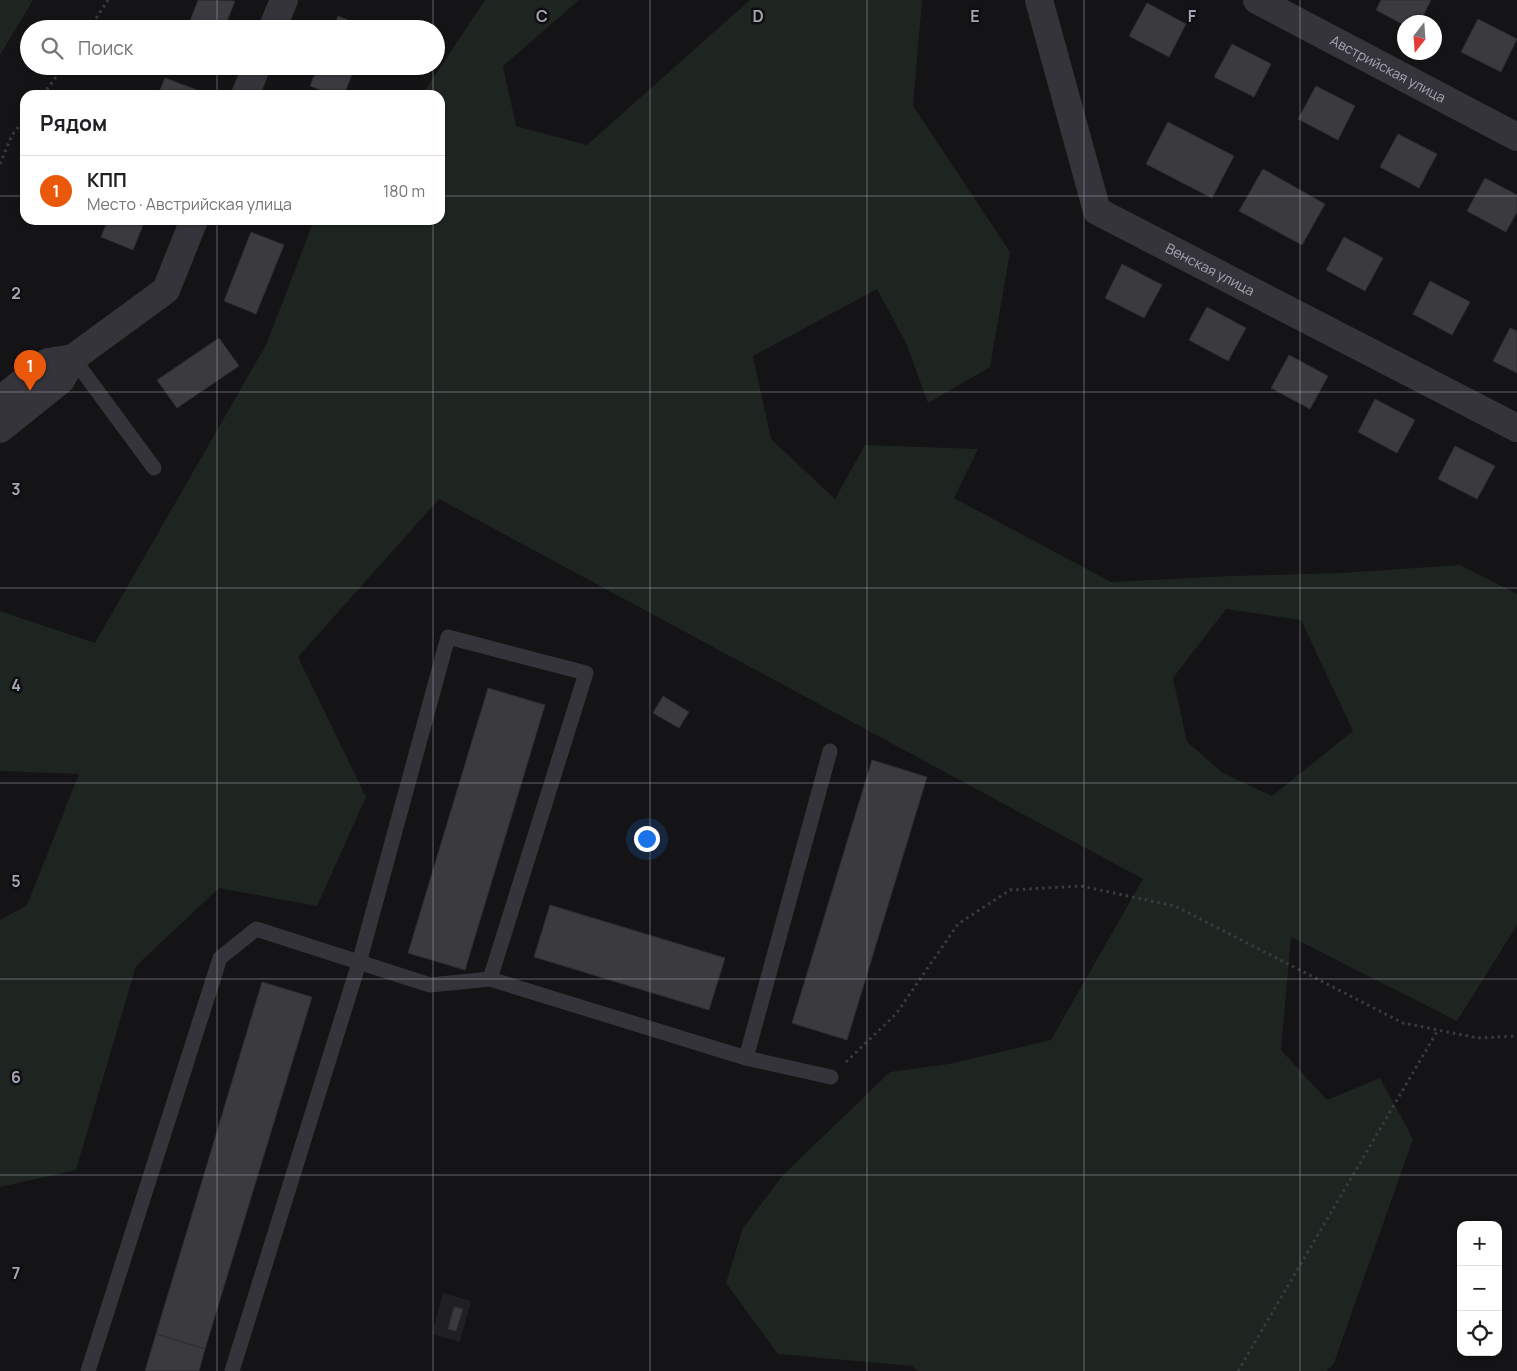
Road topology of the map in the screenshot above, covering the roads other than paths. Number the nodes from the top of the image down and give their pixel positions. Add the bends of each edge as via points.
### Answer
1 (284, 0) edge
2 (1039, 0) edge
3 (1258, 0) edge
4 (276, 20) edge
5 (253, 75) edge
6 (247, 90) edge
7 (1517, 137) edge
8 (192, 225) edge
9 (73, 358) junction
10 (0, 400) edge
11 (1517, 428) edge
12 (0, 429) edge
13 (154, 468) dead end
14 (830, 750) dead end
15 (359, 963) junction
16 (490, 979) junction
17 (746, 1058) junction
18 (831, 1077) road end
19 (88, 1371) edge
20 (232, 1371) edge

1 - 4 street
2 - 11 street, Венская улица via 1097,211
3 - 7 street, Австрийская улица
5 - 6 street
8 - 9 street via 166,290
9 - 10 street via 48,362
9 - 12 street via 62,380
9 - 13 lane
14 - 17 lane
15 - 16 lane via 430,985
15 - 16 lane via 448,637 586,673
15 - 19 lane via 256,930 220,958
15 - 20 lane
16 - 17 lane
17 - 18 lane

